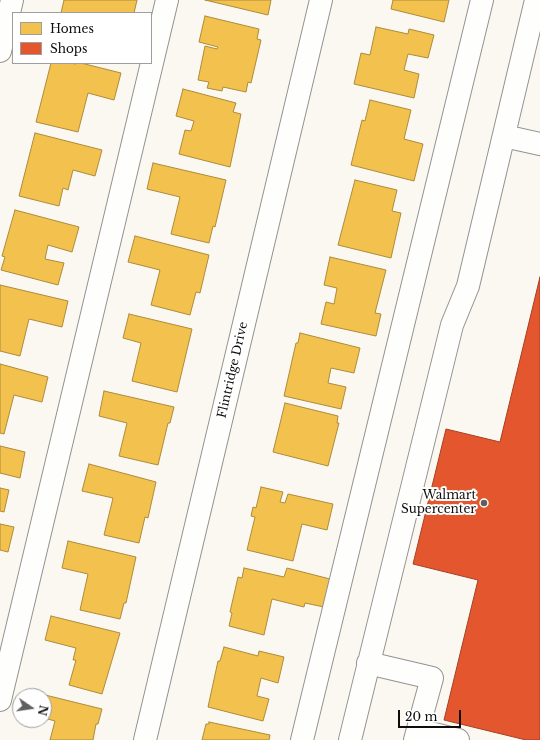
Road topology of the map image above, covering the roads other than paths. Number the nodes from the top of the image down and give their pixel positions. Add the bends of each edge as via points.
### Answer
1 (12, 0) edge
2 (167, 0) edge
3 (321, 0) edge
4 (482, 0) edge
5 (536, 0) edge
6 (0, 51) edge
7 (152, 63) edge
8 (152, 64) edge
9 (504, 136) junction
10 (540, 144) edge
11 (368, 663) junction
12 (0, 700) edge
13 (416, 735) edge
14 (144, 740) edge
15 (302, 740) edge
16 (350, 740) edge
17 (458, 740) edge

1 - 6 street
2 - 7 street
3 - 14 street, Flintridge Drive
4 - 15 street
5 - 9 street
8 - 12 street
9 - 10 street
9 - 11 street via 468,286 452,325
11 - 13 street via 432,678
11 - 16 street
13 - 17 street

